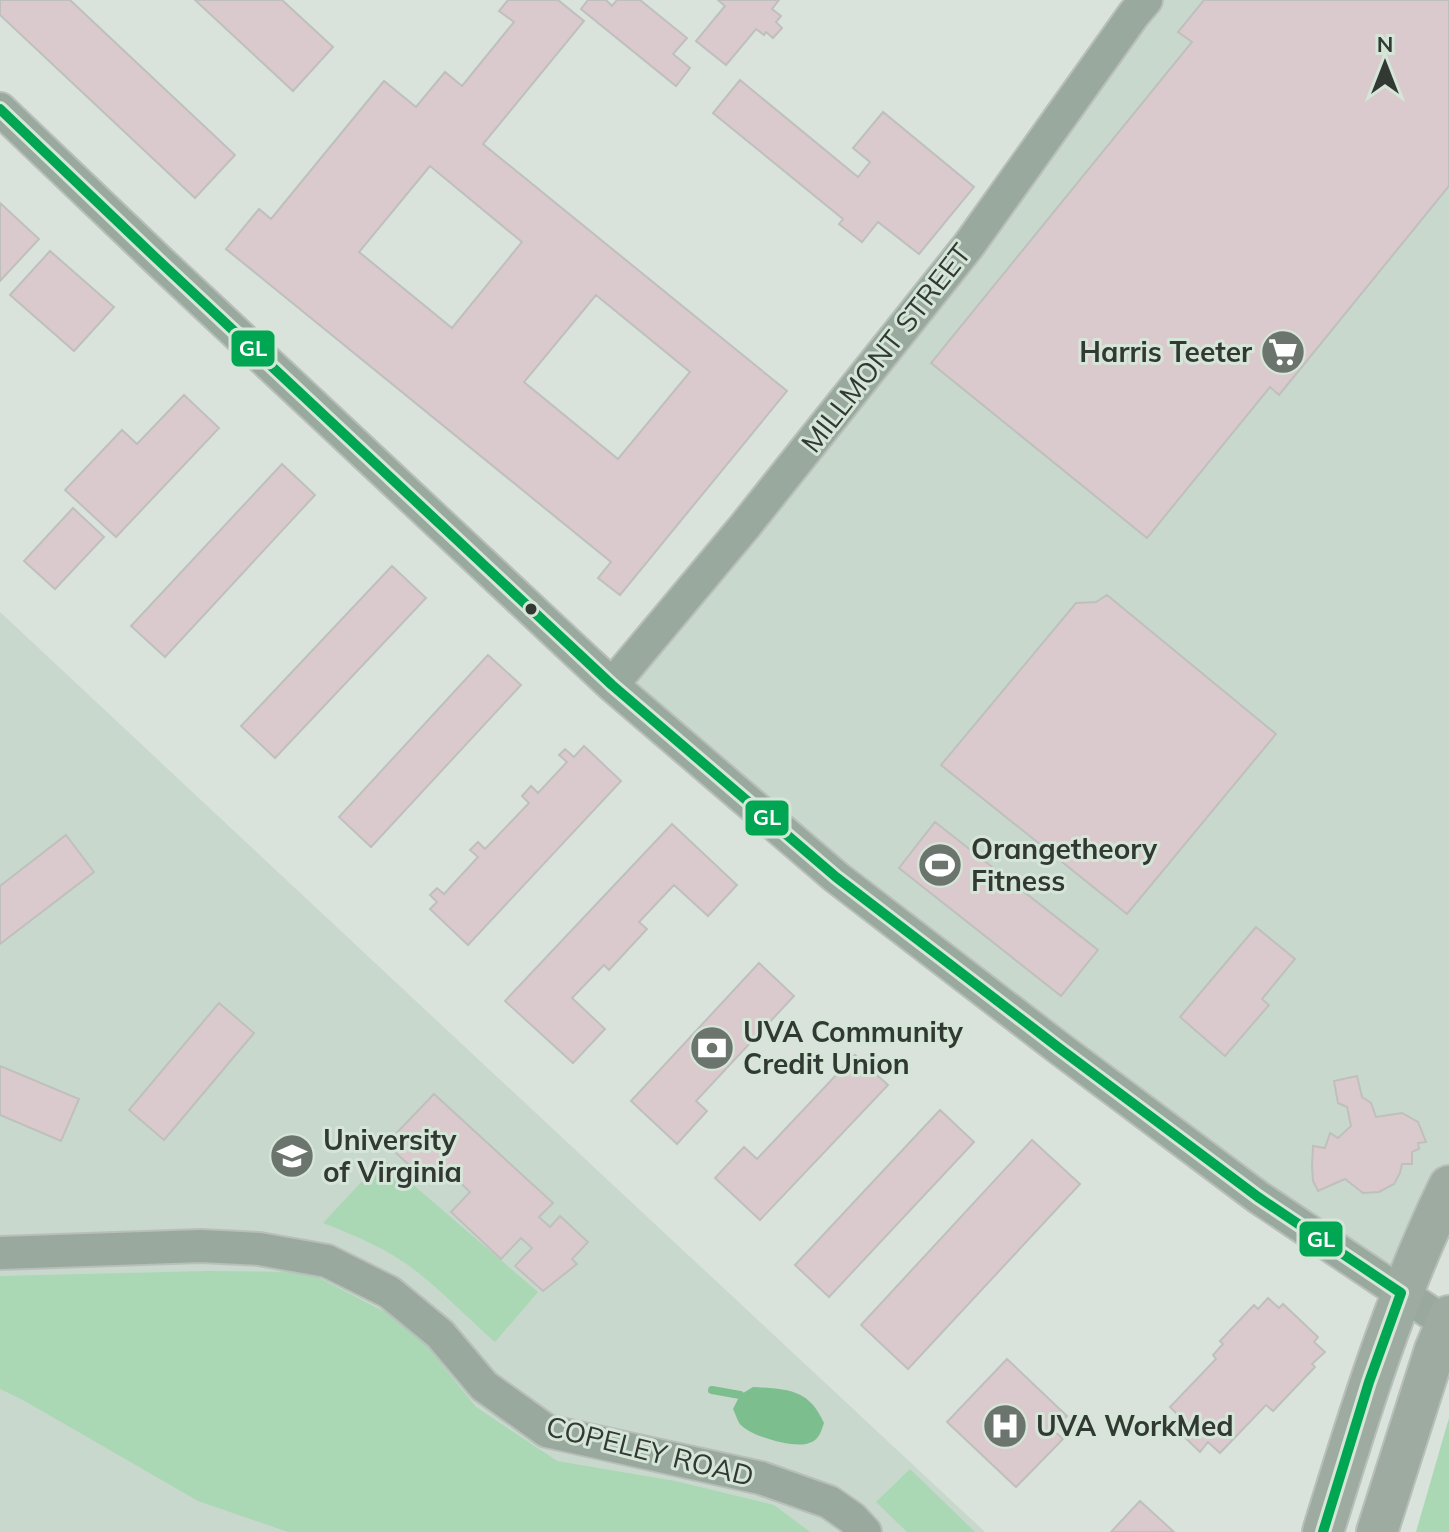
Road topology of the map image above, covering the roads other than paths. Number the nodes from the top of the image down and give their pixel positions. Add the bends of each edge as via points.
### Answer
1 (1146, 0) edge
2 (0, 109) edge
3 (612, 685) junction
4 (1449, 1186) edge
5 (0, 1253) edge
6 (1401, 1293) junction
7 (1447, 1320) edge
8 (865, 1532) edge
9 (1323, 1532) edge
10 (1377, 1532) edge

1 - 3 street, MILLMONT STREET via 969,245
2 - 3 street
3 - 6 street via 836,877 1258,1197
4 - 6 main road
5 - 8 street, COPELEY ROAD via 201,1246 327,1261 389,1292 440,1334 484,1386 547,1431 761,1478 829,1502
6 - 7 street
6 - 9 main road
7 - 10 main road

